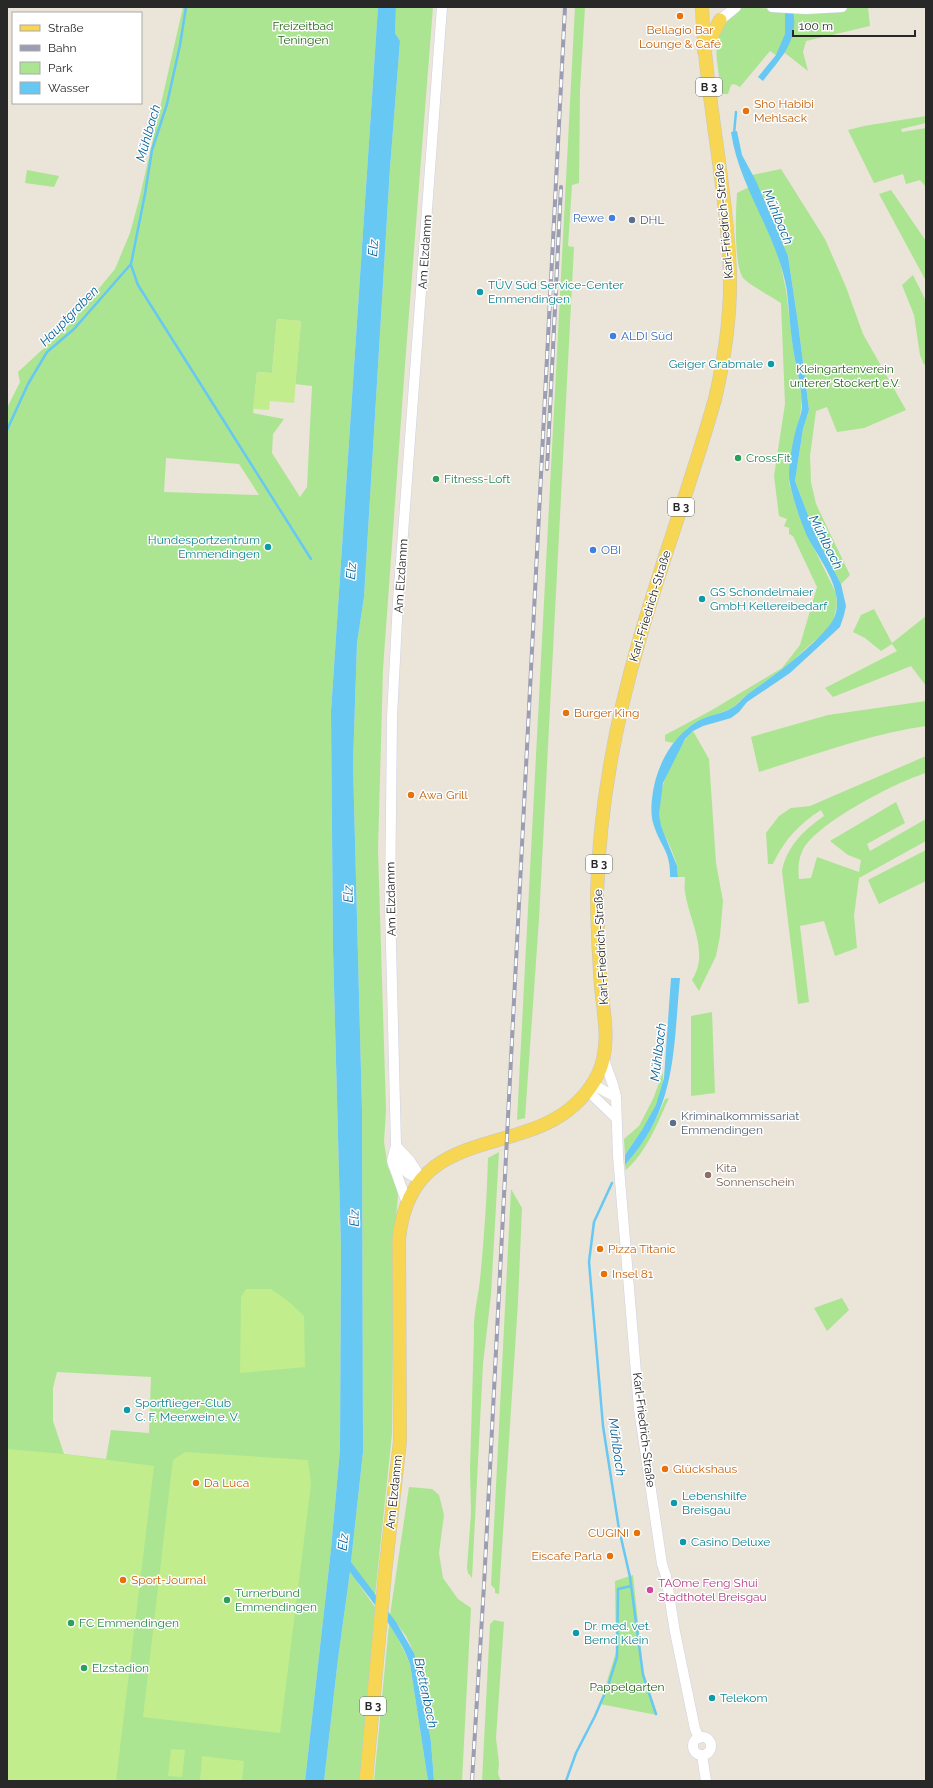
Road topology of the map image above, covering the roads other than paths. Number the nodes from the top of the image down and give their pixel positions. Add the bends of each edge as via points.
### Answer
1 (442, 7) edge
2 (702, 7) edge
3 (736, 7) edge
4 (772, 7) edge
5 (842, 7) edge
6 (789, 8) edge
7 (720, 20) joint
8 (704, 51) junction
9 (603, 1057) junction
10 (587, 1090) junction
11 (616, 1098) junction
12 (616, 1118) junction
13 (396, 1145) junction
14 (422, 1178) junction
15 (407, 1203) junction
16 (366, 1781) edge
17 (706, 1781) edge

1 - 13 street, Am Elzdamm via 398,601 393,710 390,905
2 - 8 main road, B 3
3 - 7 street
4 - 6 street
5 - 6 street
7 - 8 main road
8 - 9 main road, Karl-Friedrich-Straße / B 3 via 730,256 726,342 722,372 707,427 640,638 612,749 597,894 605,1026
9 - 10 main road, Karl-Friedrich-Straße / B 3 via 598,1074
9 - 11 street, Karl-Friedrich-Straße
10 - 11 street via 597,1087
10 - 12 street
10 - 14 main road, Am Elzdamm / B 3 via 567,1112 554,1121 528,1132 452,1155
11 - 12 street, Karl-Friedrich-Straße
12 - 17 street, Karl-Friedrich-Straße via 639,1408 662,1564 699,1738 694,1742 693,1748 696,1753 702,1755
13 - 14 street
13 - 15 street, Am Elzdamm via 392,1161
14 - 15 main road, Am Elzdamm / B 3
15 - 16 main road, Am Elzdamm / B 3 via 399,1239 400,1441

